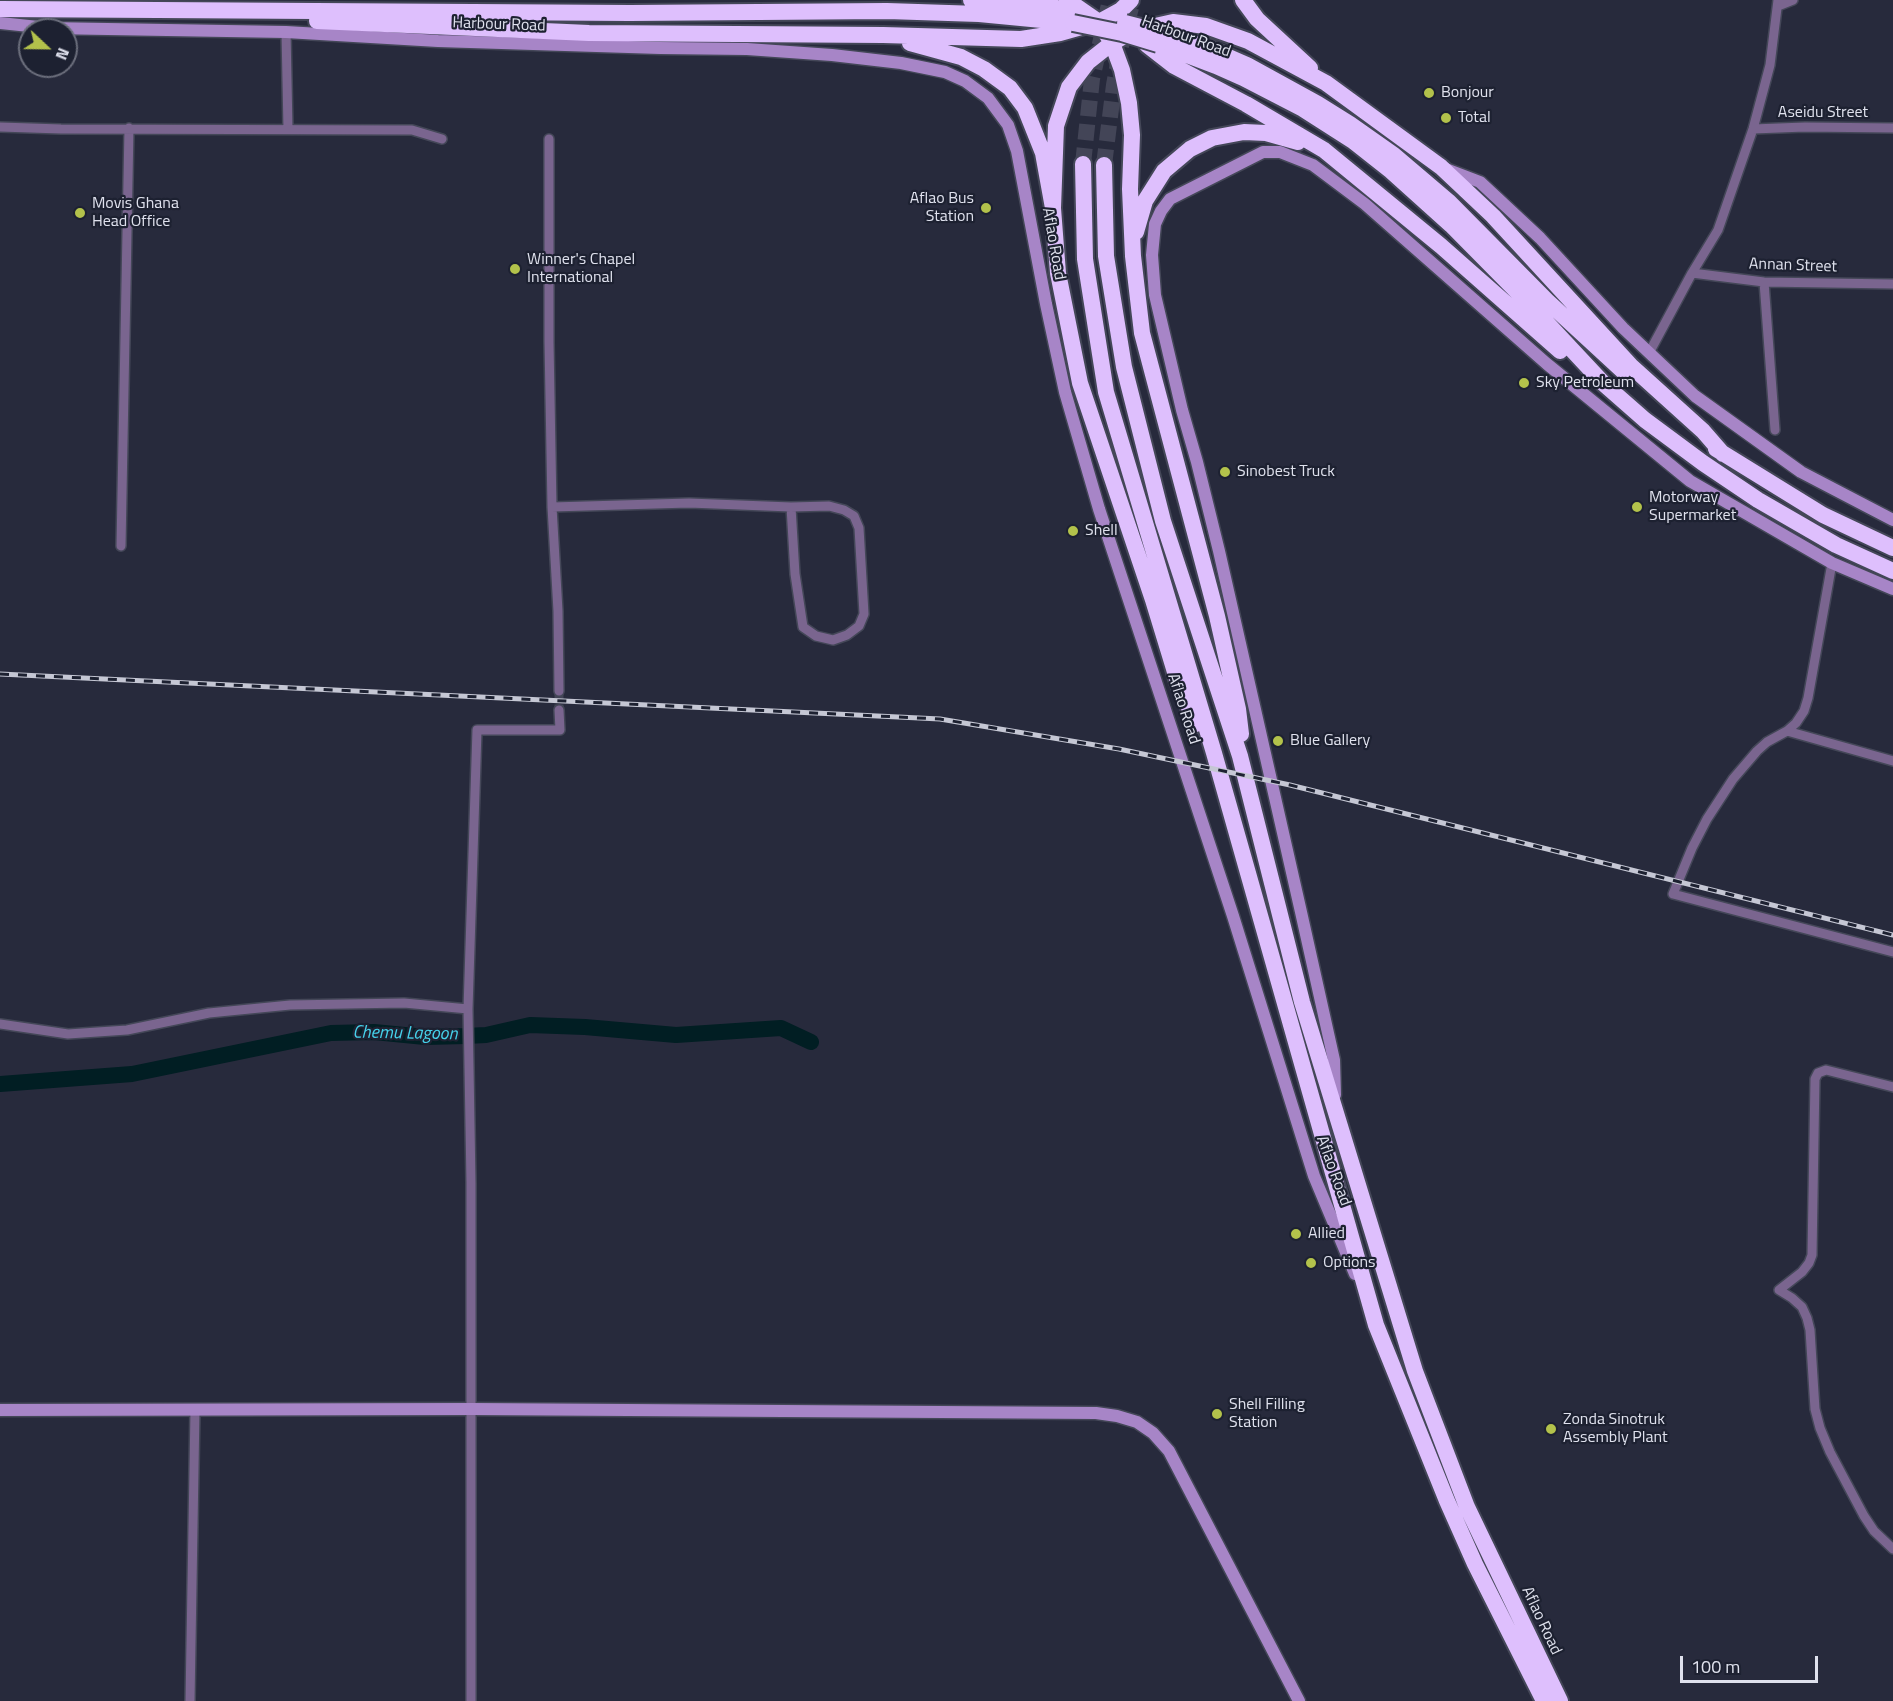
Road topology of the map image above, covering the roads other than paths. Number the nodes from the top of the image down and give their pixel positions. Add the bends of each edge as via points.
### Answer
1 (971, 0) edge
2 (1067, 0) edge
3 (1243, 0) edge
4 (1793, 0) edge
5 (1778, 3) edge
6 (1124, 4) edge
7 (0, 9) edge
8 (255, 10) junction
9 (1099, 22) junction
10 (0, 24) edge
11 (1133, 31) junction
12 (286, 32) junction
13 (883, 35) junction
14 (1113, 43) junction
15 (1245, 72) junction
16 (1326, 83) junction
17 (988, 98) joint
18 (0, 127) edge
19 (129, 128) junction
20 (1893, 128) edge
21 (288, 129) junction
22 (1753, 129) junction
23 (442, 139) dead end
24 (549, 139) dead end
25 (1324, 150) junction
26 (1083, 164) tunnel mouth
27 (1104, 165) tunnel mouth
28 (1441, 167) junction
29 (1053, 208) junction
30 (1133, 256) junction
31 (1692, 273) junction
32 (1764, 282) junction
33 (1893, 284) edge
34 (1541, 305) junction
35 (1649, 353) junction
36 (1604, 384) junction
37 (1775, 430) dead end
38 (1723, 454) junction
39 (552, 507) junction
40 (791, 507) junction
41 (1893, 520) edge
42 (121, 546) dead end
43 (1893, 548) edge
44 (1832, 563) junction
45 (1893, 571) edge
46 (1893, 589) edge
47 (559, 691) tunnel mouth
48 (559, 710) tunnel mouth
49 (1787, 731) junction
50 (1214, 753) junction
51 (1240, 756) junction
52 (1893, 761) edge
53 (1893, 952) edge
54 (468, 1009) junction
55 (0, 1024) edge
56 (1893, 1087) edge
57 (1336, 1114) junction
58 (1376, 1325) junction
59 (472, 1409) junction
60 (0, 1410) edge
61 (195, 1410) junction
62 (1893, 1549) edge
63 (190, 1701) edge
64 (471, 1701) edge
65 (1299, 1701) edge
66 (1544, 1701) edge
67 (1560, 1701) edge

1 - 15 highway, Harbour Road, bridge via 1040,5 1156,31 1208,48
2 - 9 highway
3 - 16 highway via 1257,19
4 - 5 street
5 - 22 street via 1770,65
6 - 9 highway
6 - 11 highway
7 - 8 highway, Harbour Road
8 - 13 highway via 307,20 488,30
8 - 15 highway, Harbour Road, bridge via 875,11 1031,17 1122,33 1216,66
9 - 13 highway via 1021,39
9 - 14 highway
10 - 12 street, Harbour Road
11 - 14 highway
11 - 16 highway via 1173,22 1206,26 1248,41
11 - 25 highway via 1174,66
12 - 17 street, Harbour Road via 832,55 945,72
12 - 21 street
13 - 29 highway via 961,57 1010,88 1025,108 1043,153
14 - 29 highway via 1088,62 1069,87 1056,126
14 - 30 highway via 1129,103
15 - 34 highway via 1353,141
16 - 28 highway
17 - 58 street, Aflao Road via 1008,125 1017,151 1065,392 1099,509 1314,1176
18 - 19 street
19 - 21 street
19 - 42 street
20 - 22 street, Aseidu Street
21 - 23 street via 412,130
22 - 31 street via 1718,230
24 - 39 street
25 - 30 highway via 1287,138 1244,132 1212,138 1190,149 1164,171 1145,201
25 - 36 highway via 1441,246 1579,368
26 - 50 highway, Aflao Road via 1085,259 1106,392
27 - 51 highway, Aflao Road via 1106,256 1124,367 1163,521
28 - 35 street via 1480,182 1540,238
28 - 38 highway via 1493,216 1631,366
29 - 50 highway via 1058,273 1080,383 1178,682 1194,723
30 - 51 highway via 1142,333 1238,709
31 - 32 street, Annan Street
31 - 35 street
32 - 33 street, Annan Street
32 - 37 street
34 - 36 highway
34 - 38 highway via 1662,408
35 - 41 street via 1695,396 1801,472
36 - 45 highway via 1703,464 1758,500 1836,545
38 - 43 highway via 1823,515
39 - 40 street via 689,503
39 - 47 street
40 - 40 street via 829,506 854,516 859,528 864,614 859,626 847,635 833,640 816,636 803,627
44 - 46 street
44 - 49 street via 1808,698 1804,711
44 - 57 street, Aflao Road via 1690,481 1547,364 1365,204 1313,165 1280,152 1263,152 1170,199 1155,224 1155,295 1219,551 1334,1060
48 - 54 street via 560,730 477,730
49 - 52 street
49 - 53 street via 1762,746 1733,779 1707,819 1672,894
50 - 58 highway, Aflao Road
51 - 57 highway, Aflao Road via 1294,970
54 - 55 street via 404,1002 290,1005 209,1013 126,1030 68,1034
54 - 59 street
56 - 62 street via 1826,1070 1815,1078 1812,1255 1802,1272 1779,1290 1802,1307 1807,1318 1815,1409 1830,1452 1864,1516
57 - 67 highway, Aflao Road via 1419,1382 1467,1506
58 - 66 highway, Aflao Road via 1474,1564
59 - 61 street
59 - 64 street
59 - 65 street via 1096,1413 1137,1422 1169,1451
60 - 61 street
61 - 63 street

